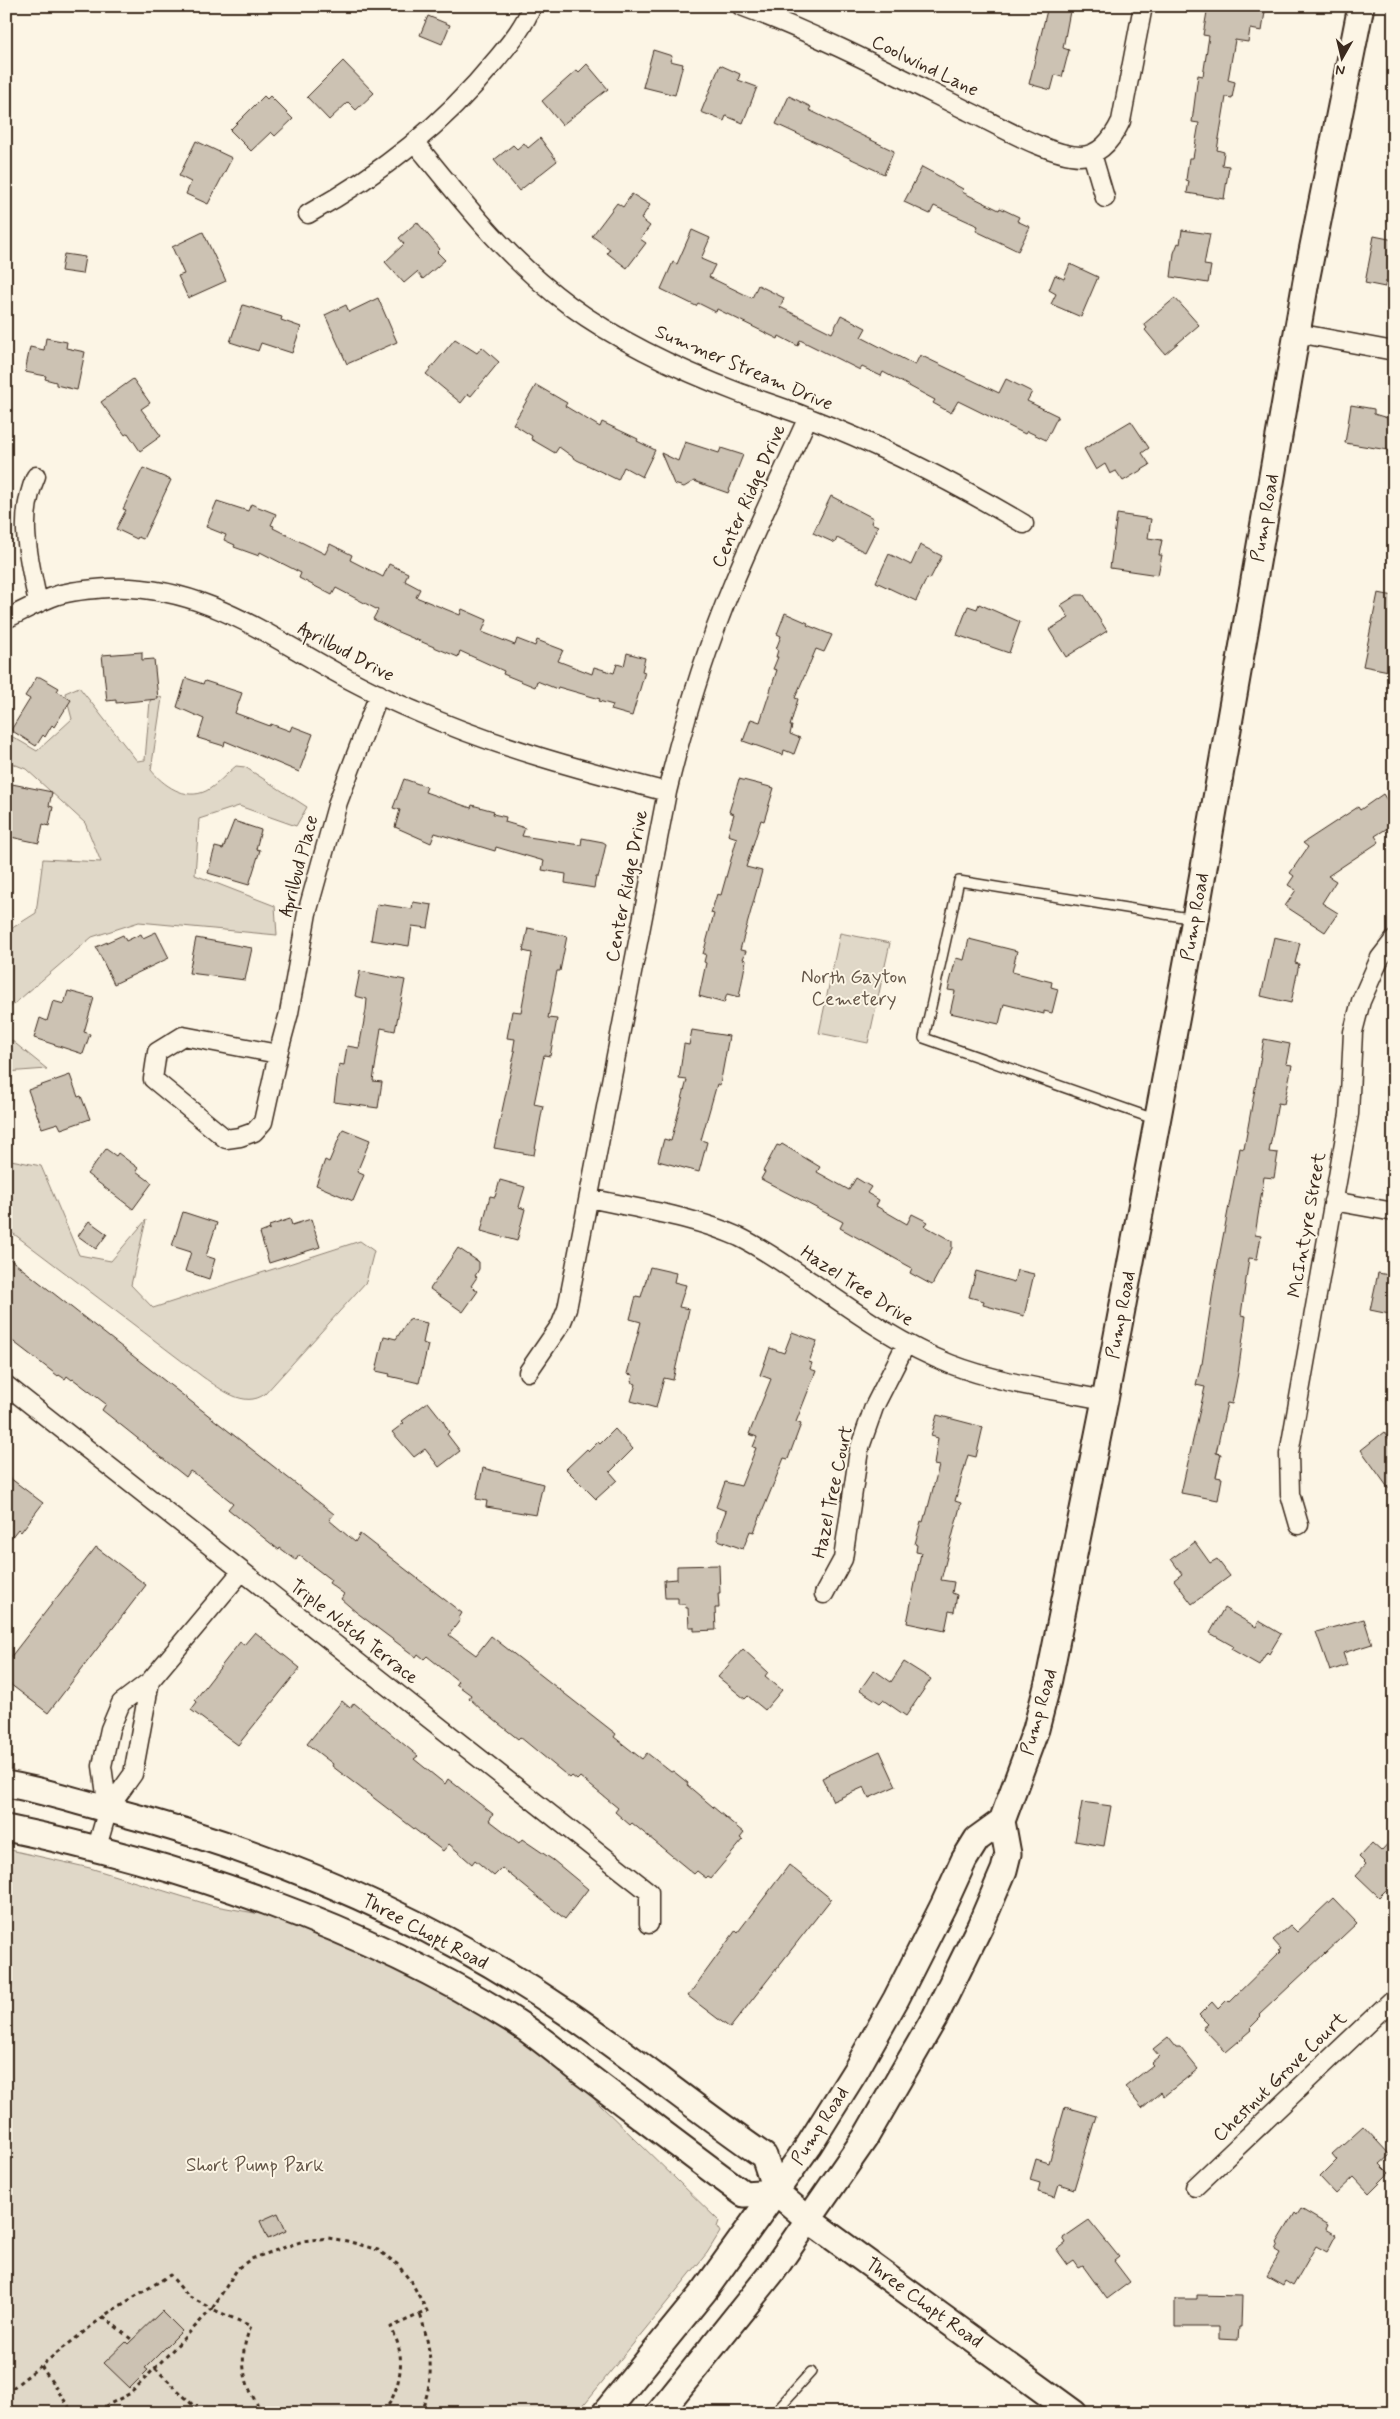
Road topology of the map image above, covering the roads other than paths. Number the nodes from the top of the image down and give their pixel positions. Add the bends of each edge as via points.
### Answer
1 (532, 6) edge
2 (742, 6) edge
3 (1144, 6) edge
4 (1362, 6) edge
5 (416, 144) junction
6 (1092, 154) junction
7 (1105, 198) dead end
8 (308, 214) dead end
9 (1297, 333) junction
10 (1394, 351) edge
11 (808, 417) junction
12 (36, 476) dead end
13 (1024, 524) dead end
14 (38, 603) junction
15 (6, 619) edge
16 (378, 694) junction
17 (667, 792) junction
18 (1195, 919) junction
19 (1394, 940) edge
20 (278, 1054) junction
21 (1157, 1120) junction
22 (588, 1198) junction
23 (1333, 1200) junction
24 (1394, 1212) edge
25 (906, 1344) junction
26 (528, 1372) dead end
27 (6, 1384) edge
28 (1106, 1400) junction
29 (1299, 1526) dead end
30 (242, 1571) junction
31 (824, 1594) dead end
32 (150, 1681) junction
33 (6, 1784) edge
34 (108, 1809) junction
35 (1002, 1821) junction
36 (6, 1828) edge
37 (97, 1847) junction
38 (649, 1924) dead end
39 (1394, 1998) edge
40 (1195, 2187) dead end
41 (776, 2192) junction
42 (810, 2220) junction
43 (811, 2372) dead end
44 (605, 2413) edge
45 (659, 2413) edge
46 (774, 2413) edge
47 (1074, 2413) edge

1 - 5 street via 520,30 478,82
2 - 6 street, Coolwind Lane via 840,48 1036,144 1074,155
3 - 6 street via 1121,122 1115,134
4 - 9 main road, Pump Road
5 - 8 street via 354,188
5 - 11 street, Summer Stream Drive via 501,246 539,282 603,328 656,356 738,392
6 - 7 street
9 - 10 street
9 - 18 main road, Pump Road
11 - 13 street, Summer Stream Drive via 898,456
11 - 17 street, Center Ridge Drive via 712,637 681,732
12 - 14 street via 30,491 25,537
14 - 15 street, Aprilbud Drive
14 - 16 street, Aprilbud Drive via 88,589 144,588 184,596 246,621
16 - 17 street, Aprilbud Drive via 415,712 518,751
16 - 20 street, Aprilbud Place via 338,802 310,904
17 - 22 street, Center Ridge Drive
18 - 21 main road, Pump Road
18 - 21 lane via 959,880 924,1038
19 - 23 street, McIntyre Street via 1380,958 1368,984 1353,1032 1349,1114
20 - 20 street, Aprilbud Place via 263,1122 254,1132 240,1137 226,1139 153,1078 157,1052 183,1036
21 - 28 main road, Pump Road
22 - 25 street, Hazel Tree Drive via 702,1224 739,1237
22 - 26 street, Center Ridge Drive via 562,1324
23 - 24 street
23 - 29 street, McIntyre Street via 1289,1454 1290,1494
25 - 28 street, Hazel Tree Drive via 951,1364 992,1377
25 - 31 street, Hazel Tree Court via 874,1407 862,1441 843,1559
27 - 30 street, Triple Notch Terrace
28 - 35 main road, Pump Road via 1049,1679 1036,1729
30 - 32 street
30 - 38 street, Triple Notch Terrace via 649,1892
32 - 34 street via 133,1774
32 - 34 street via 121,1703 110,1729 102,1766
33 - 34 main road, Three Chopt Road via 38,1789
34 - 37 street
34 - 41 main road, Three Chopt Road via 202,1836 275,1862 436,1935 508,1976 566,2012 764,2156
35 - 41 main road, Pump Road via 977,1839 964,1860 896,1999 828,2115
35 - 42 main road via 1008,1854 980,1926 935,2018 884,2107
36 - 37 main road, Three Chopt Road
37 - 41 main road, Three Chopt Road via 219,1885 327,1926 420,1968 514,2021 744,2194
39 - 40 street, Chestnut Grove Court
41 - 42 main road, Three Chopt Road
41 - 44 main road, Pump Road via 705,2290
42 - 45 main road
42 - 47 main road, Three Chopt Road
43 - 46 lane

